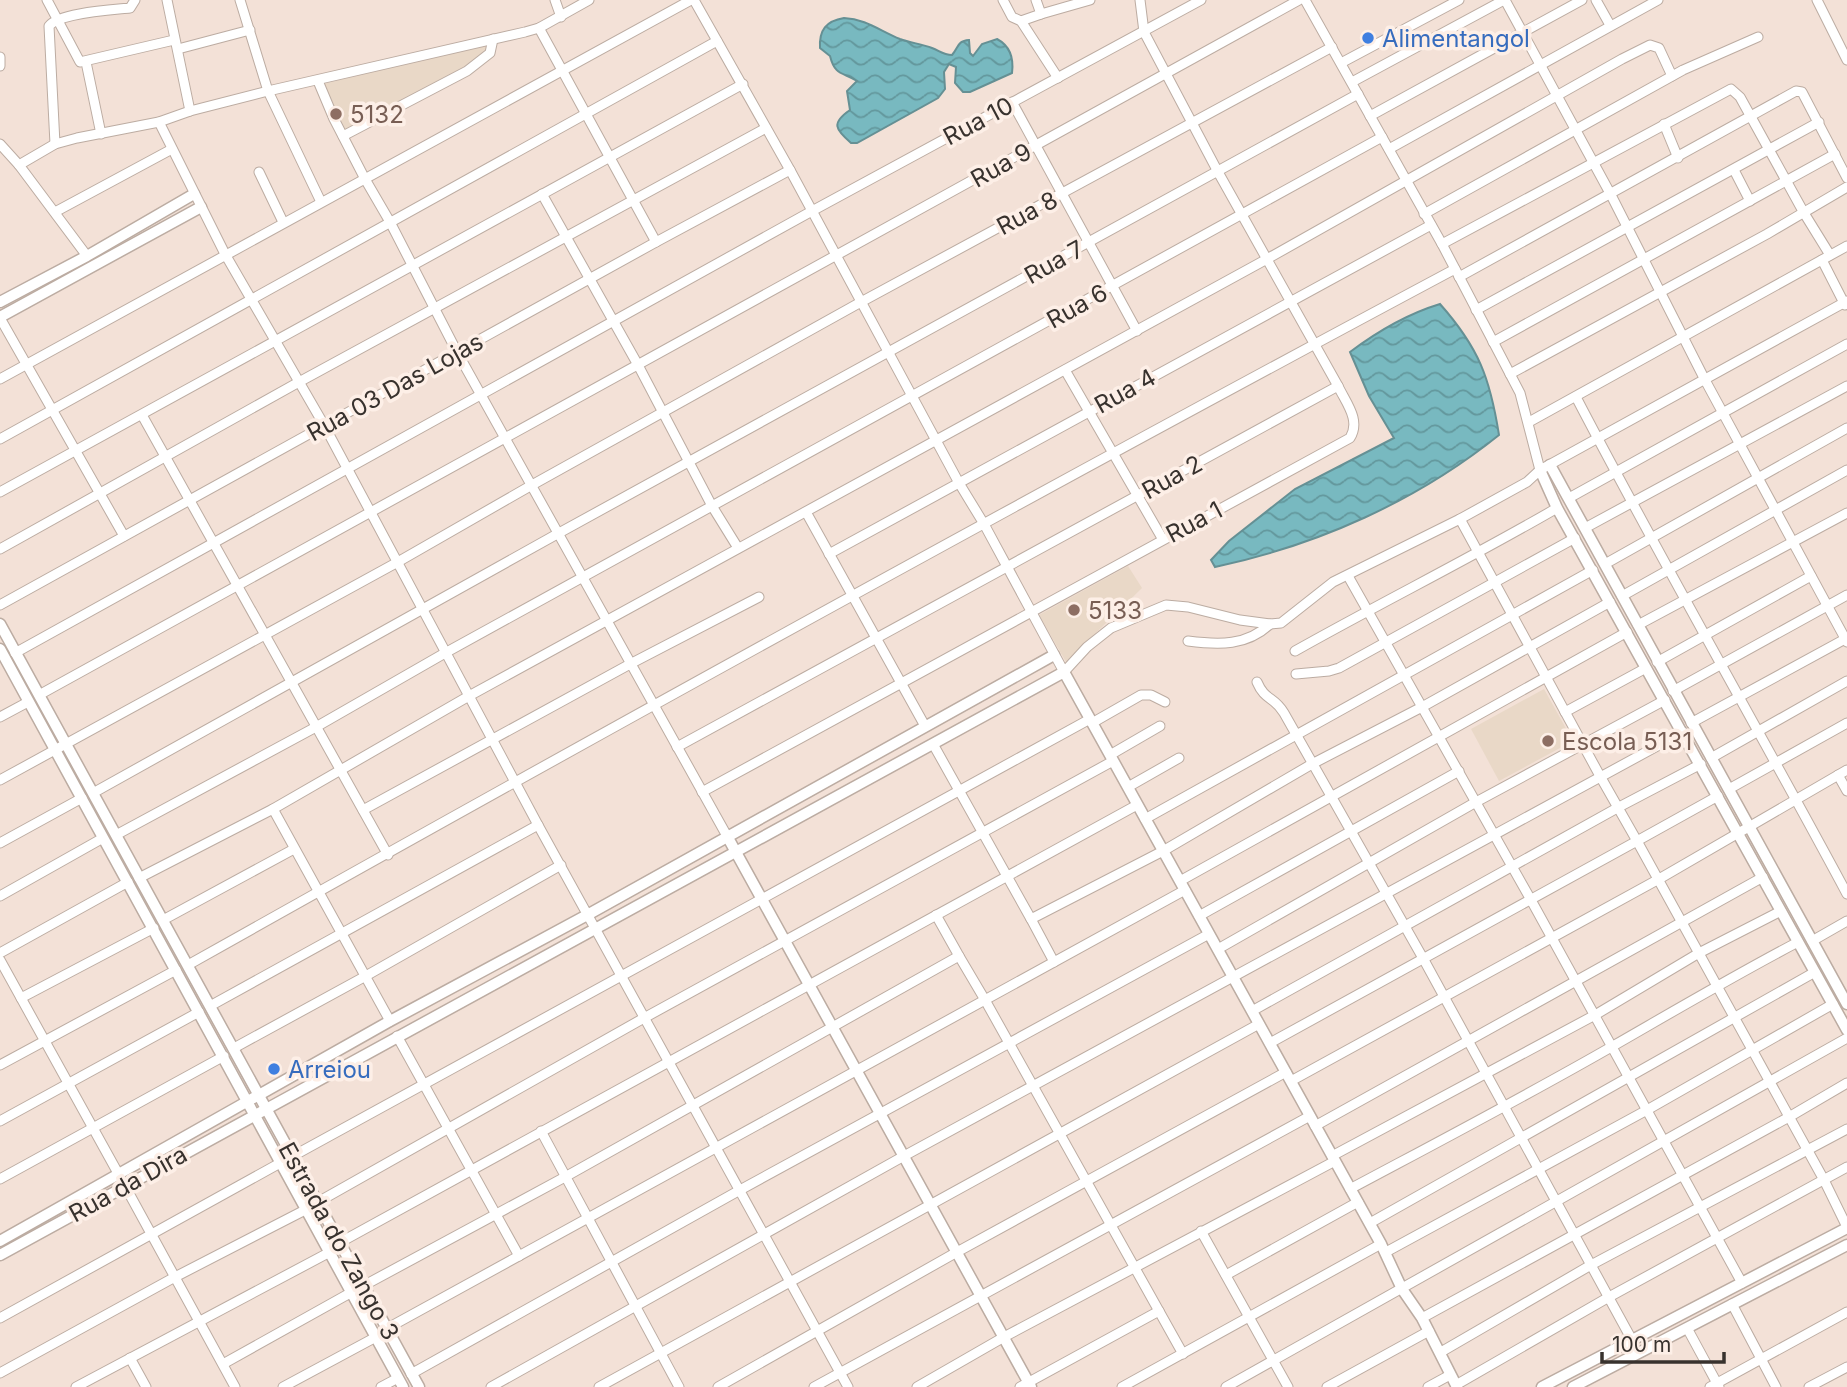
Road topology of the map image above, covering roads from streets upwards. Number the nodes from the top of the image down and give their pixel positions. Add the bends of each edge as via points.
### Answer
1 (47, 0) edge
2 (135, 0) edge
3 (167, 0) edge
4 (240, 0) edge
5 (555, 0) edge
6 (589, 0) edge
7 (692, 0) edge
8 (1003, 0) edge
9 (1036, 0) edge
10 (1090, 0) edge
11 (1140, 0) edge
12 (1202, 0) edge
13 (1299, 0) edge
14 (1305, 0) edge
15 (1460, 0) edge
16 (1505, 0) edge
17 (1582, 0) edge
18 (1596, 0) edge
19 (1658, 0) edge
20 (1817, 0) edge
21 (1446, 3) edge
22 (1041, 14) junction
23 (561, 17) junction
24 (58, 19) junction
25 (1021, 21) junction
26 (1610, 25) junction
27 (539, 28) junction
28 (250, 30) junction
29 (1144, 32) junction
30 (1523, 32) junction
31 (1758, 37) dead end
32 (493, 39) junction
33 (717, 41) junction
34 (176, 45) junction
35 (1332, 47) junction
36 (0, 57) edge
37 (1847, 60) edge
38 (86, 62) junction
39 (1341, 63) junction
40 (0, 65) edge
41 (1541, 65) junction
42 (563, 70) junction
43 (1165, 73) junction
44 (1672, 76) junction
45 (1058, 78) junction
46 (318, 81) junction
47 (1352, 82) junction
48 (743, 84) junction
49 (268, 91) junction
50 (1358, 94) junction
51 (1558, 95) junction
52 (1012, 102) junction
53 (190, 111) junction
54 (587, 112) junction
55 (1370, 116) junction
56 (1751, 117) junction
57 (159, 122) junction
58 (1819, 122) junction
59 (1193, 124) junction
60 (1664, 124) junction
61 (766, 128) junction
62 (1576, 130) junction
63 (101, 134) junction
64 (344, 136) junction
65 (1382, 137) junction
66 (0, 144) edge
67 (55, 144) junction
68 (1037, 145) junction
69 (172, 149) junction
70 (1389, 149) junction
71 (1768, 150) junction
72 (1835, 154) junction
73 (610, 157) junction
74 (1678, 158) junction
75 (1594, 163) junction
76 (19, 165) junction
77 (790, 170) junction
78 (1734, 170) junction
79 (259, 172) dead end
80 (1218, 172) junction
81 (1847, 178) edge
82 (365, 179) junction
83 (1406, 181) junction
84 (1787, 181) junction
85 (1847, 187) edge
86 (1064, 193) junction
87 (194, 194) junction
88 (542, 194) junction
89 (1611, 195) junction
90 (633, 201) junction
91 (1750, 201) junction
92 (321, 202) junction
93 (201, 207) junction
94 (812, 211) junction
95 (55, 212) junction
96 (1804, 213) junction
97 (1424, 214) junction
98 (1242, 215) junction
99 (283, 222) junction
100 (390, 222) junction
101 (1431, 225) junction
102 (1627, 228) junction
103 (565, 237) junction
104 (656, 242) junction
105 (1089, 243) junction
106 (1442, 244) junction
107 (1847, 246) edge
108 (225, 254) junction
109 (87, 256) junction
110 (837, 256) junction
111 (1826, 258) junction
112 (1267, 259) junction
113 (1643, 259) junction
114 (413, 266) junction
115 (1457, 273) junction
116 (590, 280) junction
117 (1112, 287) junction
118 (1662, 292) junction
119 (251, 300) junction
120 (1291, 300) junction
121 (0, 302) edge
122 (862, 302) junction
123 (1846, 304) edge
124 (435, 308) junction
125 (1476, 310) junction
126 (0, 318) edge
127 (614, 322) junction
128 (1136, 331) junction
129 (1684, 337) junction
130 (275, 342) junction
131 (1493, 342) junction
132 (1314, 344) junction
133 (1847, 344) edge
134 (457, 352) junction
135 (889, 352) junction
136 (26, 364) junction
137 (638, 365) junction
138 (1065, 370) junction
139 (1510, 374) junction
140 (0, 379) edge
141 (1705, 380) junction
142 (299, 382) junction
143 (1338, 386) junction
144 (1847, 386) edge
145 (481, 394) junction
146 (912, 396) junction
147 (1576, 397) junction
148 (53, 410) junction
149 (1089, 411) junction
150 (664, 413) junction
151 (1724, 414) junction
152 (142, 415) junction
153 (1529, 422) junction
154 (324, 425) junction
155 (1847, 428) edge
156 (506, 438) junction
157 (0, 439) edge
158 (1598, 439) junction
159 (937, 440) junction
160 (1741, 445) junction
161 (77, 452) junction
162 (1114, 453) junction
163 (167, 458) junction
164 (688, 462) junction
165 (1545, 468) junction
166 (1847, 470) edge
167 (346, 471) junction
168 (1616, 471) junction
169 (1758, 478) junction
170 (959, 484) junction
171 (532, 485) junction
172 (0, 492) edge
173 (100, 494) junction
174 (1138, 495) junction
175 (1569, 498) junction
176 (190, 499) junction
177 (1631, 503) junction
178 (712, 506) junction
179 (1557, 508) junction
180 (1776, 508) junction
181 (806, 512) junction
182 (369, 513) junction
183 (1847, 513) edge
184 (1460, 519) junction
185 (984, 524) junction
186 (1585, 528) junction
187 (559, 533) junction
188 (124, 537) junction
189 (1651, 537) junction
190 (1163, 538) junction
191 (1574, 538) junction
192 (1794, 542) junction
193 (215, 544) junction
194 (738, 548) junction
195 (0, 549) edge
196 (829, 554) junction
197 (1478, 554) junction
198 (396, 563) junction
199 (1605, 564) junction
200 (1006, 568) junction
201 (1669, 569) junction
202 (1593, 570) junction
203 (1348, 576) junction
204 (1811, 576) junction
205 (584, 579) junction
206 (1493, 582) junction
207 (238, 586) junction
208 (1847, 595) edge
209 (853, 596) junction
210 (1622, 596) junction
211 (760, 597) dead end
212 (1686, 600) junction
213 (1610, 602) junction
214 (0, 605) edge
215 (1828, 605) junction
216 (422, 610) junction
217 (1368, 610) junction
218 (1031, 612) junction
219 (1510, 614) junction
220 (607, 620) junction
221 (0, 624) edge
222 (1270, 624) junction
223 (1638, 625) junction
224 (1627, 632) junction
225 (265, 634) junction
226 (1706, 635) junction
227 (877, 640) junction
228 (1846, 640) edge
229 (1188, 641) dead end
230 (1387, 641) junction
231 (1529, 646) junction
232 (1295, 651) dead end
233 (445, 653) junction
234 (5, 654) edge
235 (1054, 655) junction
236 (1657, 662) junction
237 (632, 663) junction
238 (1722, 664) junction
239 (1646, 668) junction
240 (1064, 672) junction
241 (1296, 674) dead end
242 (1404, 674) junction
243 (1546, 678) junction
244 (1847, 681) edge
245 (901, 682) junction
246 (1257, 682) dead end
247 (292, 683) junction
248 (38, 695) junction
249 (1669, 695) junction
250 (469, 696) junction
251 (1740, 696) junction
252 (28, 702) junction
253 (1165, 702) dead end
254 (655, 705) junction
255 (1422, 707) junction
256 (1565, 712) junction
257 (0, 717) edge
258 (1091, 721) junction
259 (1691, 723) junction
260 (1847, 723) edge
261 (925, 726) junction
262 (1160, 726) dead end
263 (316, 727) junction
264 (1759, 730) junction
265 (1683, 732) junction
266 (1296, 734) junction
267 (1440, 738) junction
268 (493, 741) junction
269 (66, 744) junction
270 (933, 744) junction
271 (1583, 744) junction
272 (677, 747) junction
273 (55, 750) junction
274 (1112, 758) junction
275 (1179, 758) dead end
276 (1706, 761) junction
277 (1776, 761) junction
278 (1312, 764) junction
279 (340, 769) junction
280 (1459, 771) junction
281 (1842, 773) edge
282 (1600, 776) junction
283 (0, 780) edge
284 (515, 782) junction
285 (1128, 787) junction
286 (1729, 789) junction
287 (958, 791) junction
288 (1847, 791) edge
289 (702, 792) junction
290 (93, 793) junction
291 (1718, 796) junction
292 (82, 798) junction
293 (1331, 798) junction
294 (1797, 800) junction
295 (1476, 802) junction
296 (1138, 805) junction
297 (1619, 807) junction
298 (273, 809) junction
299 (363, 810) junction
300 (1145, 819) junction
301 (538, 825) junction
302 (1350, 830) junction
303 (1745, 831) junction
304 (983, 832) junction
305 (1495, 834) junction
306 (116, 835) junction
307 (727, 836) junction
308 (103, 838) junction
309 (1637, 841) junction
310 (0, 843) edge
311 (294, 849) junction
312 (1163, 850) junction
313 (736, 853) junction
314 (388, 855) junction
315 (1369, 864) junction
316 (561, 865) junction
317 (1511, 867) junction
318 (1007, 876) junction
319 (1763, 877) junction
320 (1659, 879) junction
321 (134, 880) junction
322 (1182, 886) junction
323 (318, 892) junction
324 (1386, 894) junction
325 (1847, 894) edge
326 (0, 896) edge
327 (762, 899) junction
328 (1531, 900) junction
329 (1781, 911) junction
330 (589, 914) junction
331 (936, 915) junction
332 (1199, 916) junction
333 (1031, 919) junction
334 (1847, 921) edge
335 (1682, 923) junction
336 (158, 924) junction
337 (1405, 925) junction
338 (596, 929) junction
339 (1209, 934) junction
340 (341, 935) junction
341 (1552, 937) junction
342 (785, 940) junction
343 (1812, 941) junction
344 (1798, 942) junction
345 (1217, 949) junction
346 (0, 953) edge
347 (1699, 953) junction
348 (958, 956) junction
349 (0, 960) edge
350 (1424, 960) junction
351 (1054, 962) junction
352 (188, 965) junction
353 (176, 970) junction
354 (1815, 972) junction
355 (621, 975) junction
356 (1233, 977) junction
357 (364, 978) junction
358 (1576, 981) junction
359 (809, 984) junction
360 (1716, 985) junction
361 (21, 998) junction
362 (1445, 998) junction
363 (985, 1000) junction
364 (1833, 1004) junction
365 (1847, 1004) edge
366 (210, 1006) junction
367 (1252, 1011) junction
368 (199, 1012) junction
369 (1595, 1015) junction
370 (645, 1018) junction
371 (1735, 1019) junction
372 (390, 1021) junction
373 (1259, 1024) junction
374 (832, 1026) junction
375 (1847, 1030) edge
376 (397, 1036) junction
377 (1847, 1038) edge
378 (44, 1040) junction
379 (1467, 1040) junction
380 (1270, 1043) junction
381 (1009, 1044) junction
382 (1612, 1047) junction
383 (234, 1048) junction
384 (1752, 1048) junction
385 (224, 1056) junction
386 (670, 1062) junction
387 (0, 1065) edge
388 (856, 1070) junction
389 (1486, 1073) junction
390 (1288, 1076) junction
391 (1629, 1079) junction
392 (68, 1083) junction
393 (1770, 1083) junction
394 (1847, 1083) edge
395 (424, 1086) junction
396 (1032, 1087) junction
397 (259, 1095) junction
398 (248, 1101) junction
399 (693, 1104) junction
400 (1504, 1106) junction
401 (1647, 1110) junction
402 (261, 1111) junction
403 (880, 1113) junction
404 (1789, 1117) junction
405 (0, 1121) edge
406 (1312, 1121) junction
407 (93, 1128) junction
408 (450, 1129) junction
409 (1847, 1129) edge
410 (541, 1131) junction
411 (1059, 1135) junction
412 (1522, 1139) junction
413 (1665, 1142) junction
414 (716, 1147) junction
415 (1807, 1150) junction
416 (293, 1156) junction
417 (904, 1156) junction
418 (1334, 1158) junction
419 (282, 1162) junction
420 (1847, 1167) edge
421 (1539, 1168) junction
422 (471, 1169) junction
423 (1682, 1174) junction
424 (119, 1175) junction
425 (565, 1177) junction
426 (0, 1179) edge
427 (1824, 1180) junction
428 (1086, 1182) junction
429 (125, 1186) junction
430 (740, 1189) junction
431 (1350, 1189) junction
432 (1557, 1201) junction
433 (318, 1202) junction
434 (1358, 1202) junction
435 (930, 1205) junction
436 (1700, 1207) junction
437 (307, 1209) junction
438 (496, 1214) junction
439 (587, 1220) junction
440 (1370, 1223) junction
441 (1110, 1225) junction
442 (1847, 1228) edge
443 (1201, 1231) junction
444 (1574, 1233) junction
445 (152, 1234) junction
446 (764, 1236) junction
447 (1718, 1239) junction
448 (0, 1241) edge
449 (339, 1243) junction
450 (1847, 1245) edge
451 (1383, 1248) junction
452 (330, 1252) junction
453 (957, 1252) junction
454 (0, 1255) edge
455 (519, 1256) junction
456 (610, 1262) junction
457 (1591, 1265) junction
458 (1134, 1267) junction
459 (1226, 1275) junction
460 (175, 1277) junction
461 (789, 1281) junction
462 (1742, 1283) junction
463 (363, 1286) junction
464 (1402, 1289) junction
465 (352, 1292) junction
466 (980, 1294) junction
467 (1609, 1297) junction
468 (1732, 1304) junction
469 (634, 1306) junction
470 (1159, 1311) junction
471 (1847, 1312) edge
472 (1249, 1317) junction
473 (0, 1318) edge
474 (1422, 1318) junction
475 (200, 1322) junction
476 (1688, 1328) junction
477 (386, 1329) junction
478 (816, 1331) junction
479 (1429, 1331) junction
480 (376, 1337) junction
481 (1004, 1337) junction
482 (1632, 1340) junction
483 (1441, 1352) junction
484 (660, 1353) junction
485 (1183, 1354) junction
486 (130, 1358) junction
487 (1761, 1358) junction
488 (1274, 1361) junction
489 (223, 1364) junction
490 (1847, 1367) edge
491 (840, 1372) junction
492 (0, 1373) edge
493 (411, 1374) junction
494 (400, 1382) edge
495 (1455, 1382) edge
496 (1026, 1385) edge
497 (1548, 1386) edge
498 (1716, 1386) edge
499 (76, 1387) edge
500 (146, 1387) edge
501 (235, 1387) edge
502 (283, 1387) edge
503 (381, 1387) edge
504 (419, 1387) edge
505 (491, 1387) edge
506 (598, 1387) edge
507 (679, 1387) edge
508 (718, 1387) edge
509 (814, 1387) edge
510 (848, 1387) edge
511 (917, 1387) edge
512 (1122, 1387) edge
513 (1226, 1387) edge
514 (1288, 1387) edge
515 (1327, 1387) edge
516 (1428, 1387) edge
517 (1573, 1387) edge
518 (1776, 1387) edge
519 (1809, 1387) edge

1 - 24 street
2 - 24 street via 130,8
3 - 34 street
4 - 28 street
5 - 23 street
6 - 23 street
7 - 33 street
7 - 42 street
8 - 25 street via 1012,17
9 - 22 street
10 - 22 street
11 - 29 street
12 - 29 street, Rua 10
13 - 43 street, Rua 9
14 - 35 street
15 - 21 street
16 - 30 street
16 - 47 street
17 - 30 street
18 - 26 street
19 - 26 street
20 - 37 street
21 - 39 street
22 - 25 street
23 - 27 street
24 - 38 street via 77,61
24 - 67 street via 49,30
25 - 45 street
26 - 41 street
27 - 32 street
27 - 42 street
28 - 34 street
28 - 49 street
29 - 43 street
29 - 45 street, Rua 10
30 - 41 street
30 - 55 street
31 - 44 street
32 - 46 street
32 - 64 street via 490,53 467,71
33 - 48 street
33 - 54 street
34 - 38 street
34 - 53 street
35 - 39 street
35 - 59 street, Rua 8
36 - 40 street
38 - 63 street
39 - 47 street
41 - 51 street
41 - 70 street
42 - 54 street
42 - 82 street
43 - 59 street
43 - 68 street, Rua 9
44 - 51 street via 1659,48 1650,45
44 - 62 street
45 - 52 street, Rua 10
46 - 49 street
46 - 64 street
47 - 50 street
48 - 61 street
48 - 73 street
49 - 53 street
49 - 92 street
50 - 55 street
50 - 80 street, Rua 7
51 - 62 street
51 - 83 street
52 - 68 street
52 - 94 street, Rua 10
53 - 57 street
54 - 73 street
54 - 100 street
55 - 65 street
56 - 58 street via 1799,91
56 - 60 street via 1731,89
56 - 71 street
56 - 74 street
57 - 63 street
57 - 69 street
58 - 71 street
58 - 72 street
59 - 80 street
59 - 86 street, Rua 8
60 - 74 street
60 - 75 street
61 - 77 street
61 - 90 street
62 - 75 street
62 - 97 street
63 - 67 street
64 - 82 street
65 - 70 street
65 - 98 street, Rua 6
66 - 76 street
67 - 76 street
68 - 86 street
68 - 110 street, Rua 9
69 - 87 street
69 - 95 street
70 - 83 street
71 - 78 street
71 - 84 street
72 - 81 street
72 - 84 street
73 - 88 street
73 - 90 street
74 - 89 street
75 - 89 street
75 - 106 street
76 - 95 street
77 - 94 street
77 - 104 street, Rua 03 Das Lojas
78 - 91 street
78 - 102 street
79 - 99 street
80 - 98 street
80 - 105 street, Rua 7
82 - 92 street
82 - 100 street
83 - 97 street
83 - 112 street
84 - 91 street
84 - 96 street
85 - 96 street
86 - 105 street
86 - 122 street, Rua 8
87 - 93 street
87 - 109 street
88 - 103 street
88 - 114 street
89 - 102 street
89 - 115 street
90 - 103 street
90 - 104 street
91 - 113 street
92 - 99 street
93 - 108 street
93 - 126 street
94 - 110 street
94 - 127 street, Rua 10
95 - 109 street
96 - 111 street
96 - 118 street
97 - 101 street
98 - 112 street
98 - 117 street, Rua 6
99 - 108 street
100 - 114 street
100 - 119 street
101 - 106 street
101 - 120 street, Rua 4
102 - 113 street
102 - 125 street
103 - 116 street
103 - 124 street
104 - 116 street, Rua 03 Das Lojas
105 - 117 street
105 - 135 street, Rua 7
106 - 115 street
107 - 111 street
108 - 119 street
108 - 136 street
109 - 121 street
110 - 122 street
110 - 137 street, Rua 9
111 - 123 street
111 - 129 street
112 - 120 street
112 - 128 street
113 - 118 street
113 - 131 street
114 - 124 street
114 - 130 street
115 - 125 street
115 - 132 street
116 - 127 street
116 - 134 street, Rua 03 Das Lojas
117 - 128 street
117 - 146 street, Rua 6
118 - 129 street
118 - 139 street
119 - 130 street
119 - 148 street
120 - 132 street
120 - 149 street, Rua 4
122 - 135 street
122 - 150 street, Rua 8
123 - 141 street
124 - 134 street
124 - 142 street
125 - 131 street
126 - 136 street
127 - 137 street
127 - 145 street, Rua 10
128 - 138 street
129 - 141 street
129 - 147 street
130 - 142 street
130 - 152 street
131 - 139 street
132 - 143 street
132 - 162 street
133 - 151 street
134 - 145 street
134 - 154 street, Rua 03 Das Lojas
135 - 146 street
135 - 164 street, Rua 7
136 - 140 street
136 - 148 street
137 - 150 street
137 - 156 street, Rua 9
138 - 149 street
138 - 159 street
139 - 153 street
141 - 151 street
141 - 158 street
142 - 154 street
142 - 163 street
143 - 174 street, Rua 2
143 - 190 street, Rua 1 via 1355,421 1350,438
144 - 160 street
145 - 156 street
145 - 167 street, Rua 10
146 - 159 street
146 - 178 street, Rua 6
147 - 153 street
147 - 158 street
148 - 157 street
148 - 161 street
149 - 162 street
149 - 170 street, Rua 4
150 - 164 street
150 - 171 street, Rua 8
151 - 160 street
151 - 168 street
152 - 161 street
152 - 163 street
153 - 165 street via 1535,450
154 - 167 street
154 - 176 street, Rua 03 Das Lojas
155 - 169 street
156 - 171 street
156 - 182 street, Rua 9
158 - 165 street
158 - 168 street
159 - 170 street
159 - 181 street
160 - 169 street
160 - 177 street
161 - 172 street
161 - 173 street
162 - 174 street
162 - 185 street
163 - 173 street
163 - 176 street
164 - 178 street
164 - 187 street, Rua 7
165 - 175 street
165 - 179 street
165 - 184 street
166 - 180 street
167 - 182 street
167 - 193 street, Rua 10
168 - 175 street
168 - 177 street
169 - 180 street
169 - 189 street
170 - 185 street
170 - 196 street, Rua 4
171 - 187 street
171 - 198 street, Rua 8
173 - 188 street
173 - 195 street
174 - 190 street
174 - 200 street, Rua 2
175 - 186 street
176 - 188 street, Rua 03 Das Lojas
176 - 193 street
177 - 186 street
177 - 189 street
178 - 194 street
178 - 205 street, Rua 6
179 - 191 street
179 - 197 street
180 - 192 street
180 - 201 street
181 - 194 street
181 - 196 street
182 - 198 street
182 - 207 street, Rua 9
183 - 192 street
184 - 197 street
184 - 203 street
185 - 200 street
185 - 209 street
186 - 199 street
187 - 205 street
187 - 216 street, Rua 7
188 - 214 street, Rua 03 Das Lojas
189 - 199 street
189 - 201 street
190 - 218 street, Rua 1
191 - 202 street
191 - 206 street
192 - 204 street
192 - 212 street
193 - 207 street
193 - 234 street, Rua 10
194 - 220 street
196 - 209 street
197 - 206 street
197 - 217 street
198 - 216 street
198 - 225 street, Rua 8
199 - 210 street
200 - 218 street
200 - 227 street, Rua 2
201 - 210 street
201 - 212 street
202 - 213 street
202 - 219 street
203 - 217 street
203 - 222 street via 1333,582 1281,623
204 - 215 street
204 - 226 street
205 - 220 street
205 - 233 street, Rua 6
206 - 219 street
206 - 230 street
207 - 225 street
207 - 248 street, Rua 9
208 - 215 street
209 - 227 street
209 - 254 street
210 - 223 street
211 - 237 street
212 - 223 street
212 - 226 street
213 - 224 street
213 - 231 street
215 - 228 street
215 - 238 street
216 - 233 street
216 - 247 street, Rua 7
217 - 230 street
217 - 232 street
218 - 235 street
218 - 245 street, Rua 1
219 - 231 street
219 - 242 street
220 - 237 street
220 - 250 street
221 - 234 street
222 - 229 street via 1259,635 1238,642
222 - 240 street via 1166,606 1111,628
223 - 236 street
224 - 239 street
224 - 243 street
225 - 247 street
225 - 269 street, Rua 8
226 - 236 street
226 - 238 street
227 - 245 street
227 - 272 street, Rua 2
228 - 251 street
230 - 241 street via 1339,668
230 - 242 street
231 - 243 street
231 - 255 street
233 - 250 street
233 - 263 street, Rua 6
234 - 248 street
234 - 252 street
235 - 240 street
235 - 261 street, Rua da Dira
236 - 249 street
237 - 254 street
237 - 268 street
238 - 249 street
238 - 251 street
239 - 249 street
239 - 256 street
240 - 258 street
240 - 270 street, Rua da Dira
242 - 255 street
242 - 266 street
243 - 256 street
243 - 267 street
244 - 264 street
245 - 261 street
245 - 289 street, Rua 1
246 - 266 street via 1262,694 1279,704
247 - 263 street
247 - 290 street, Rua 7
248 - 269 street
249 - 259 street
249 - 265 street
249 - 271 street
250 - 268 street
250 - 279 street
251 - 259 street
251 - 264 street
252 - 257 street
252 - 273 street
253 - 258 street via 1141,695
254 - 272 street
254 - 284 street
255 - 267 street
255 - 278 street
256 - 271 street
258 - 274 street
258 - 287 street
259 - 276 street
260 - 277 street
261 - 307 street, Rua da Dira
262 - 274 street
263 - 279 street
263 - 306 street, Rua 6
264 - 276 street
264 - 277 street
265 - 276 street
265 - 282 street
266 - 278 street
266 - 300 street
267 - 280 street
267 - 293 street
268 - 284 street
268 - 299 street
269 - 273 street, Rua 8
269 - 290 street
270 - 287 street
270 - 313 street, Rua da Dira
271 - 282 street
271 - 295 street
272 - 289 street
273 - 283 street, Rua 8
273 - 292 street
274 - 285 street
274 - 304 street
275 - 285 street
276 - 286 street
276 - 291 street
276 - 297 street
277 - 286 street
277 - 294 street
278 - 293 street
278 - 312 street
279 - 298 street
279 - 299 street
280 - 295 street
280 - 302 street
281 - 288 street
281 - 294 street
282 - 297 street
282 - 305 street
284 - 301 street
284 - 314 street
285 - 296 street
286 - 303 street
287 - 304 street
287 - 327 street
289 - 307 street
290 - 306 street
291 - 303 street
291 - 309 street
292 - 308 street
292 - 310 street
293 - 302 street
293 - 322 street
294 - 303 street
294 - 325 street
295 - 305 street
295 - 315 street
296 - 300 street
296 - 318 street
297 - 309 street
297 - 317 street
298 - 311 street
298 - 321 street
299 - 314 street
300 - 312 street
301 - 316 street
301 - 340 street
302 - 315 street
302 - 332 street
303 - 319 street
303 - 320 street
303 - 343 street
304 - 318 street
304 - 342 street
305 - 317 street
305 - 324 street
306 - 321 street
307 - 313 street
307 - 330 street, Rua da Dira
308 - 321 street
308 - 326 street
309 - 320 street
309 - 328 street
311 - 323 street
311 - 336 street
312 - 322 street
312 - 333 street
313 - 327 street
313 - 338 street, Rua da Dira
314 - 323 street
315 - 324 street
315 - 345 street
316 - 330 street
316 - 357 street
317 - 328 street
317 - 337 street
318 - 331 street
318 - 333 street
319 - 329 street
319 - 335 street
320 - 335 street
320 - 341 street
321 - 336 street
321 - 346 street
322 - 332 street
322 - 351 street
323 - 340 street
323 - 352 street
324 - 337 street
324 - 356 street
327 - 342 street
327 - 355 street
328 - 341 street
328 - 350 street
329 - 344 street
329 - 347 street
330 - 338 street
330 - 372 street, Rua da Dira
331 - 348 street
331 - 359 street
332 - 339 street
333 - 351 street
334 - 343 street
335 - 347 street
335 - 358 street
336 - 352 street, Estrada do Zango 3
336 - 353 street
336 - 361 street
337 - 350 street
337 - 367 street
338 - 355 street
338 - 376 street, Rua da Dira
339 - 345 street
339 - 381 street
340 - 357 street
340 - 366 street
341 - 358 street
341 - 362 street
342 - 359 street
342 - 370 street
343 - 365 street
344 - 354 street
344 - 360 street
345 - 356 street
347 - 360 street
347 - 369 street
348 - 363 street
348 - 374 street
349 - 361 street
350 - 362 street
350 - 380 street
351 - 363 street
352 - 366 street, Estrada do Zango 3
353 - 368 street
353 - 378 street
354 - 364 street
354 - 371 street
355 - 370 street
355 - 395 street
356 - 367 street
356 - 396 street
357 - 372 street
357 - 383 street
358 - 369 street
358 - 379 street
359 - 374 street
359 - 386 street
360 - 371 street
360 - 382 street
361 - 378 street
362 - 379 street
362 - 390 street
363 - 381 street
363 - 388 street
364 - 375 street
364 - 384 street
366 - 383 street, Estrada do Zango 3
367 - 373 street
368 - 385 street
368 - 392 street
369 - 382 street
369 - 389 street
370 - 386 street
370 - 408 street
371 - 384 street
371 - 391 street
372 - 397 street, Rua da Dira
373 - 380 street
373 - 411 street
374 - 388 street
374 - 399 street
376 - 395 street
376 - 402 street, Rua da Dira
377 - 393 street
378 - 387 street
378 - 392 street
379 - 389 street
379 - 406 street
380 - 390 street
381 - 396 street
381 - 403 street
382 - 391 street
382 - 400 street
383 - 397 street, Estrada do Zango 3
384 - 393 street
384 - 401 street
385 - 398 street
385 - 407 street
386 - 399 street
386 - 410 street
388 - 403 street
388 - 414 street
389 - 400 street
389 - 418 street
390 - 406 street
390 - 428 street
391 - 401 street
391 - 412 street
392 - 405 street
392 - 407 street
393 - 404 street
393 - 413 street
394 - 404 street
395 - 408 street
395 - 416 street
396 - 411 street
396 - 417 street
397 - 398 street, Rua da Dira
397 - 402 street, Estrada do Zango 3
398 - 402 street
398 - 424 street, Rua da Dira
399 - 414 street
399 - 425 street
400 - 412 street
400 - 431 street
401 - 413 street
401 - 421 street
402 - 416 street, Estrada do Zango 3
402 - 419 street
402 - 429 street, Rua da Dira
403 - 417 street
403 - 430 street
404 - 415 street
404 - 423 street
406 - 418 street
406 - 441 street
407 - 424 street
407 - 426 street
408 - 422 street
408 - 433 street
409 - 415 street
410 - 422 street
410 - 425 street
411 - 428 street
411 - 435 street
412 - 421 street
412 - 440 street
413 - 423 street
413 - 432 street
414 - 430 street
414 - 439 street
415 - 427 street
415 - 436 street
416 - 433 street, Estrada do Zango 3
417 - 435 street
417 - 446 street
418 - 431 street
418 - 443 street
419 - 437 street
419 - 445 street
420 - 427 street
421 - 432 street
421 - 451 street
422 - 438 street
422 - 449 street
423 - 436 street
423 - 444 street
424 - 448 street, Rua da Dira
425 - 438 street
425 - 439 street
427 - 442 street
427 - 447 street
428 - 441 street
428 - 453 street
429 - 445 street
429 - 454 street, Rua da Dira
430 - 446 street
430 - 456 street
431 - 434 street
432 - 444 street
432 - 464 street
433 - 449 street, Estrada do Zango 3
434 - 440 street
434 - 459 street
435 - 453 street
435 - 461 street
436 - 447 street
436 - 457 street
437 - 452 street
437 - 460 street
438 - 455 street
438 - 463 street
439 - 455 street
439 - 456 street
440 - 451 street
441 - 458 street
441 - 466 street
442 - 462 street
443 - 458 street
443 - 459 street
444 - 457 street
444 - 474 street
445 - 460 street
445 - 473 street
446 - 461 street
446 - 469 street
447 - 462 street
447 - 467 street
449 - 463 street, Estrada do Zango 3
450 - 468 street
451 - 464 street
451 - 472 street
452 - 465 street
452 - 475 street
453 - 466 street
453 - 478 street
455 - 477 street
456 - 469 street
456 - 493 street
457 - 467 street
457 - 483 street
458 - 470 street
458 - 481 street
459 - 472 street
460 - 475 street
460 - 492 street
461 - 478 street
461 - 484 street
462 - 482 street
463 - 477 street, Estrada do Zango 3
464 - 474 street
464 - 488 street
465 - 480 street
465 - 489 street
466 - 481 street
466 - 491 street
467 - 482 street
467 - 495 street
468 - 476 street
468 - 487 street
469 - 484 street
469 - 505 street
470 - 485 street
470 - 496 street
471 - 487 street
472 - 485 street
472 - 488 street
474 - 479 street
475 - 486 street
475 - 489 street
476 - 498 street
476 - 517 street
477 - 493 street, Estrada do Zango 3
478 - 491 street
478 - 508 street
479 - 483 street
479 - 515 street
480 - 494 street
480 - 502 street
481 - 496 street
481 - 511 street
482 - 497 street
483 - 495 street
484 - 506 street
484 - 507 street
485 - 512 street
486 - 499 street
486 - 500 street
487 - 498 street
487 - 518 street
488 - 513 street
488 - 514 street
489 - 501 street
490 - 519 street
491 - 509 street
491 - 510 street
493 - 504 street, Estrada do Zango 3
494 - 503 street
495 - 516 street

